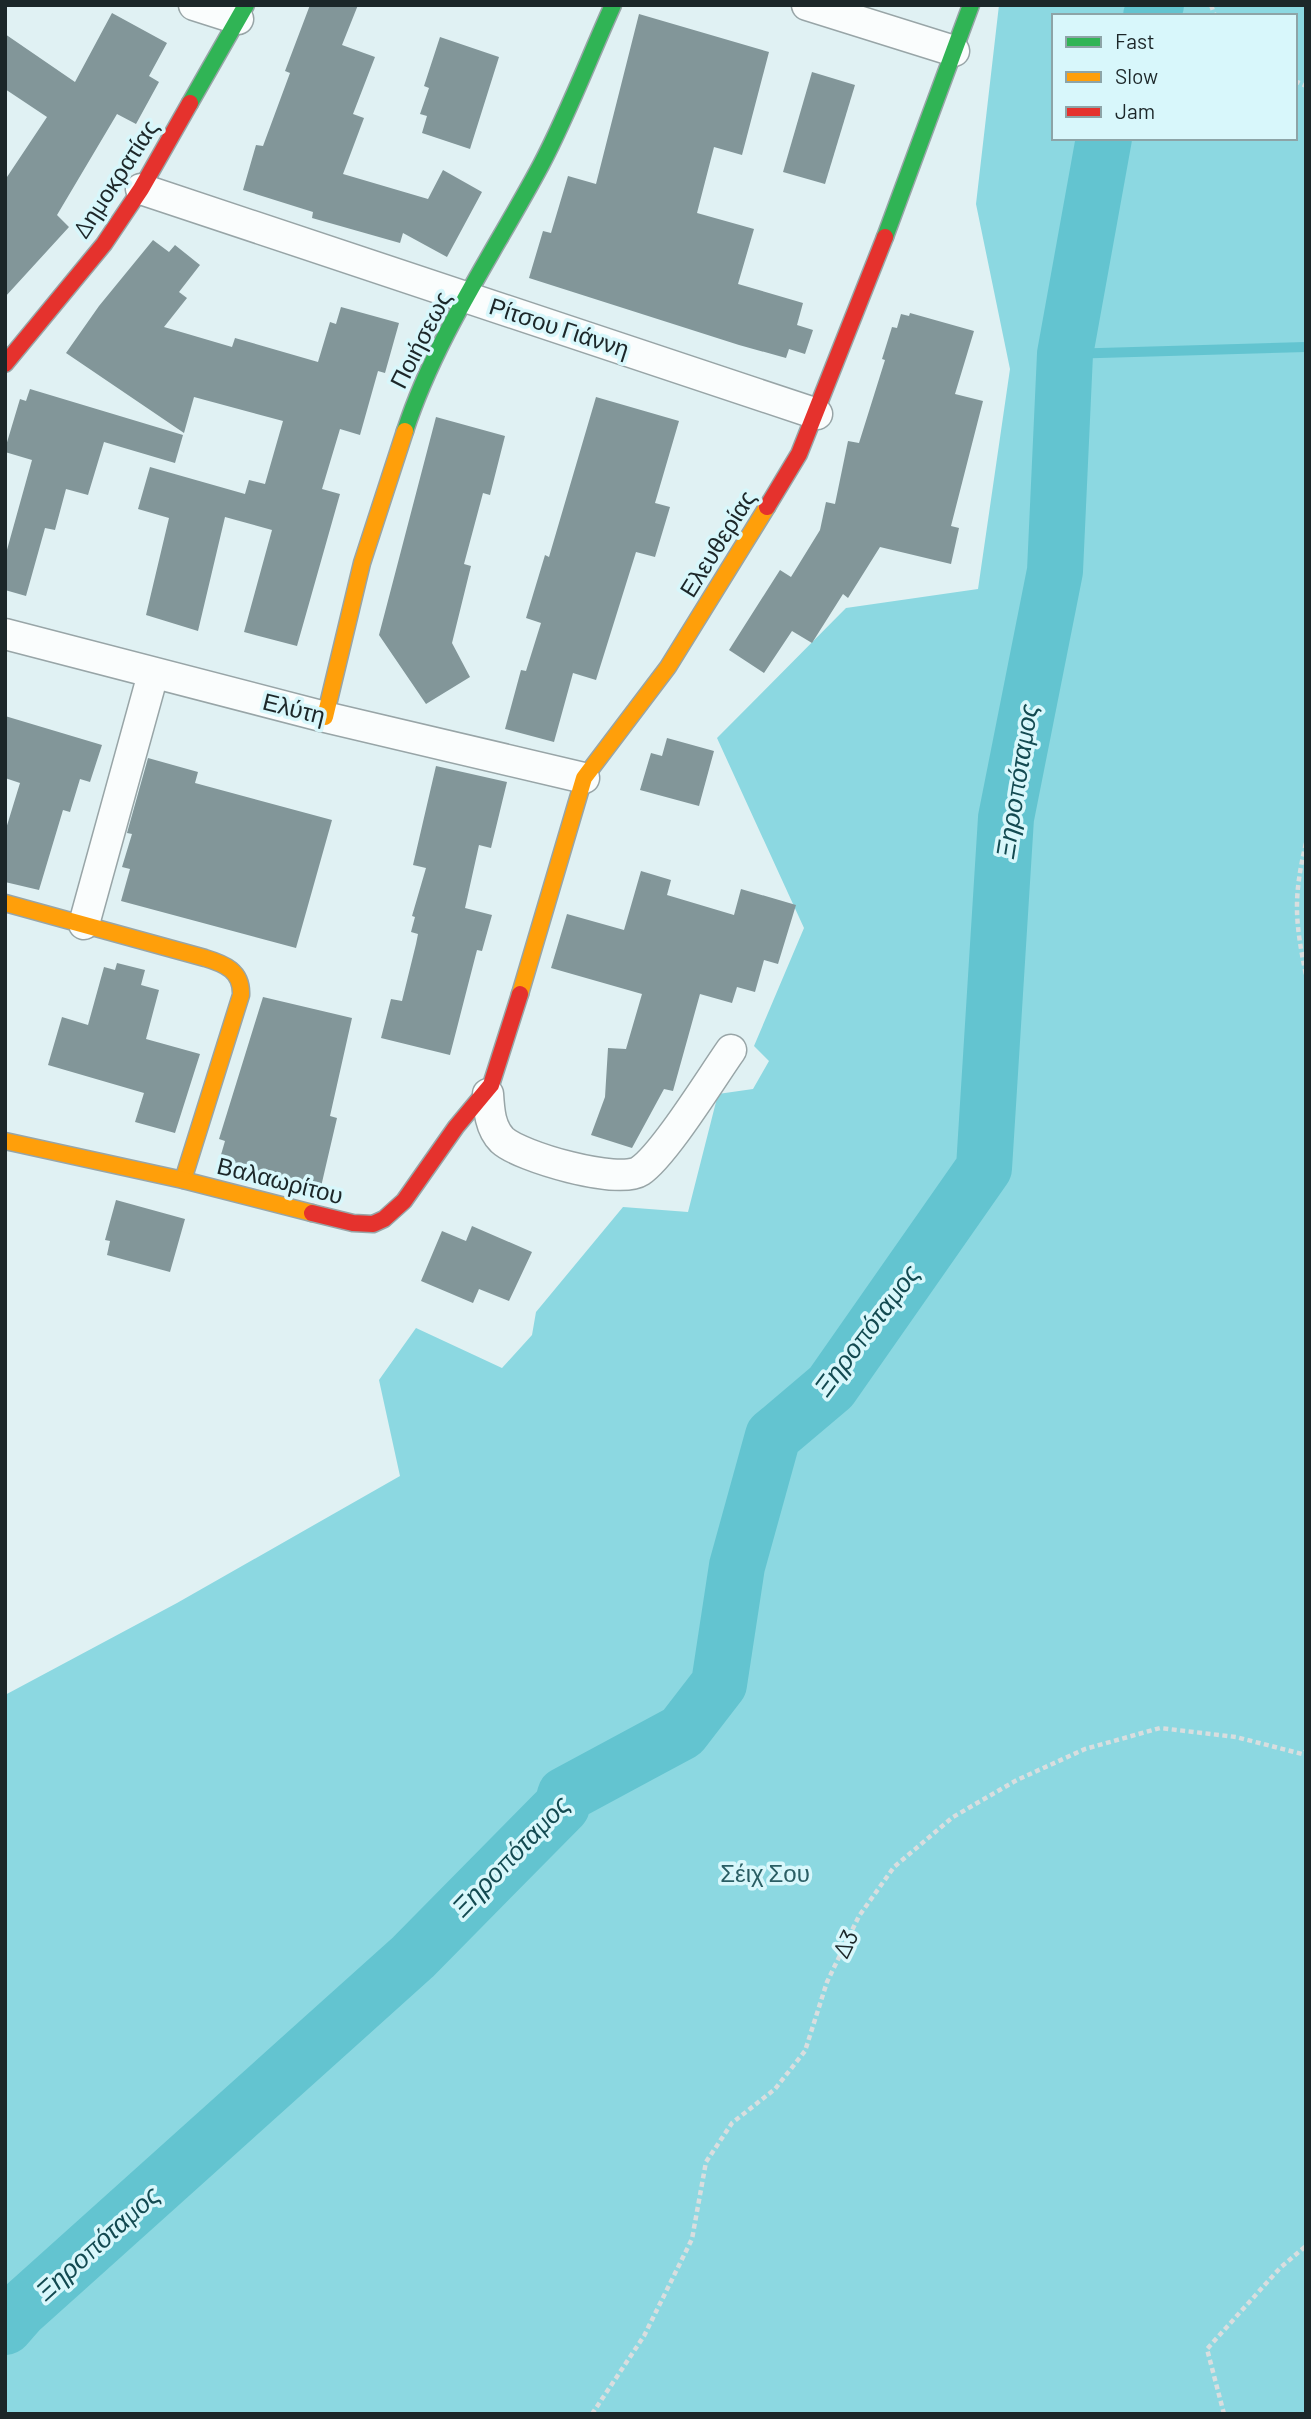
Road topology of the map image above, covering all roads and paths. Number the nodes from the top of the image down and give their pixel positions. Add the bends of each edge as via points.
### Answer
1 (194, 5) edge
2 (613, 5) edge
3 (807, 5) edge
4 (971, 5) edge
5 (242, 12) edge
6 (954, 51) junction
7 (141, 189) junction
8 (468, 298) junction
9 (5, 364) edge
10 (817, 414) junction
11 (5, 634) edge
12 (153, 674) junction
13 (325, 717) junction
14 (584, 778) junction
15 (1306, 843) edge
16 (5, 903) edge
17 (84, 924) junction
18 (1306, 975) edge
19 (731, 1050) dead end
20 (488, 1094) junction
21 (5, 1141) edge
22 (183, 1180) junction
23 (1306, 1751) edge
24 (1306, 2246) edge
25 (593, 2414) edge
26 (1224, 2414) edge

1 - 5 street
2 - 8 street, Ποιήσεως via 542,163
3 - 6 street
4 - 6 street, Ελευθερίας
5 - 7 street, Δημοκρατίας
6 - 10 street, Ελευθερίας
7 - 8 street, Ρίτσου Γιάννη
7 - 9 street, Δημοκρατίας via 104,244
8 - 10 street, Ρίτσου Γιάννη
8 - 13 street, Ποιήσεως via 431,365 397,453 362,563
10 - 14 street, Ελευθερίας via 754,531 668,667
11 - 12 street, Ελύτη
12 - 13 street, Ελύτη
12 - 17 street
13 - 14 street, Ελύτη
14 - 20 street, Ελευθερίας
15 - 18 path via 1295,919
16 - 17 street
17 - 22 street via 217,961 240,978 241,995
19 - 20 street via 653,1159 630,1175 595,1172 509,1145 494,1127
20 - 22 street, Βαλαωρίτου via 452,1133 410,1193 383,1221 370,1225
21 - 22 street, Βαλαωρίτου
23 - 25 path, Δ3 via 1302,1754 1237,1737 1160,1728 1086,1749 1017,1780 953,1817 894,1867 859,1916 827,1982 806,2051 775,2089 732,2123 706,2162 692,2239 644,2336
24 - 26 path via 1208,2349

